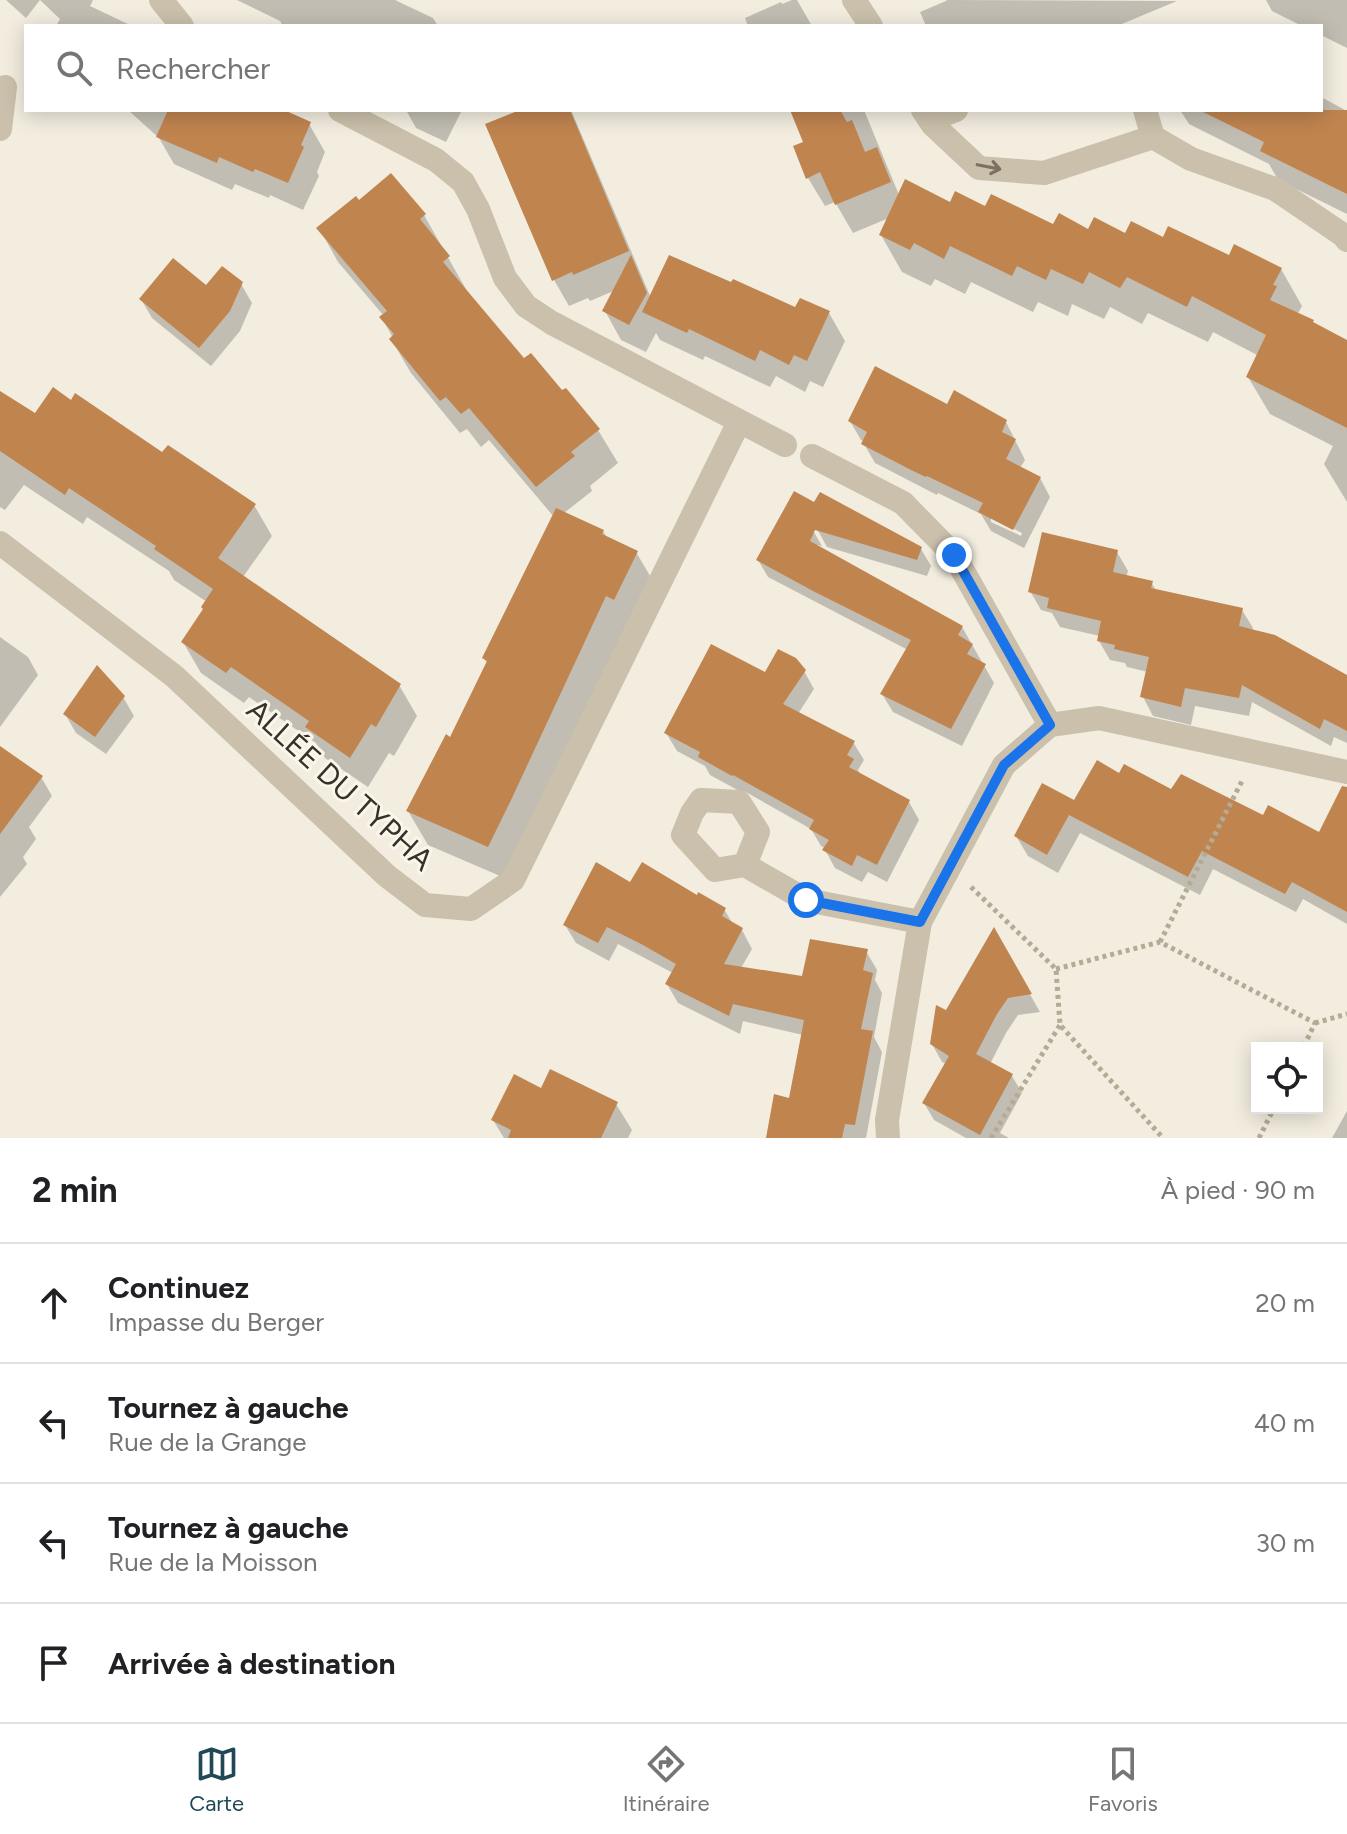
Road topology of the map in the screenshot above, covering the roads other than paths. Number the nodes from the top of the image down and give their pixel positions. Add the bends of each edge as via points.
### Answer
1 (161, 0) edge
2 (854, 0) edge
3 (180, 24) edge
4 (870, 24) edge
5 (5, 87) dead end
6 (344, 112) edge
7 (1146, 112) edge
8 (926, 115) edge
9 (0, 129) edge
10 (1153, 137) junction
11 (1347, 240) edge
12 (739, 422) junction
13 (785, 445) dead end
14 (812, 456) dead end
15 (0, 543) edge
16 (1050, 725) junction
17 (1347, 772) edge
18 (745, 865) dead end
19 (920, 922) junction
20 (888, 1138) edge

1 - 3 street
2 - 4 street
5 - 9 street
6 - 12 street via 436,160 463,182 505,278 526,306
7 - 10 street
8 -> 10 street via 979,168 1044,173
10 - 11 street via 1191,159 1275,189
12 - 13 street
12 - 15 street, ALLÉE DU TYPHA via 513,880 471,909 425,905 387,876 174,676
14 - 16 street via 903,503 954,555
16 - 17 street via 1099,718
16 - 19 street via 1004,765
18 - 19 street via 806,900
19 - 20 street

